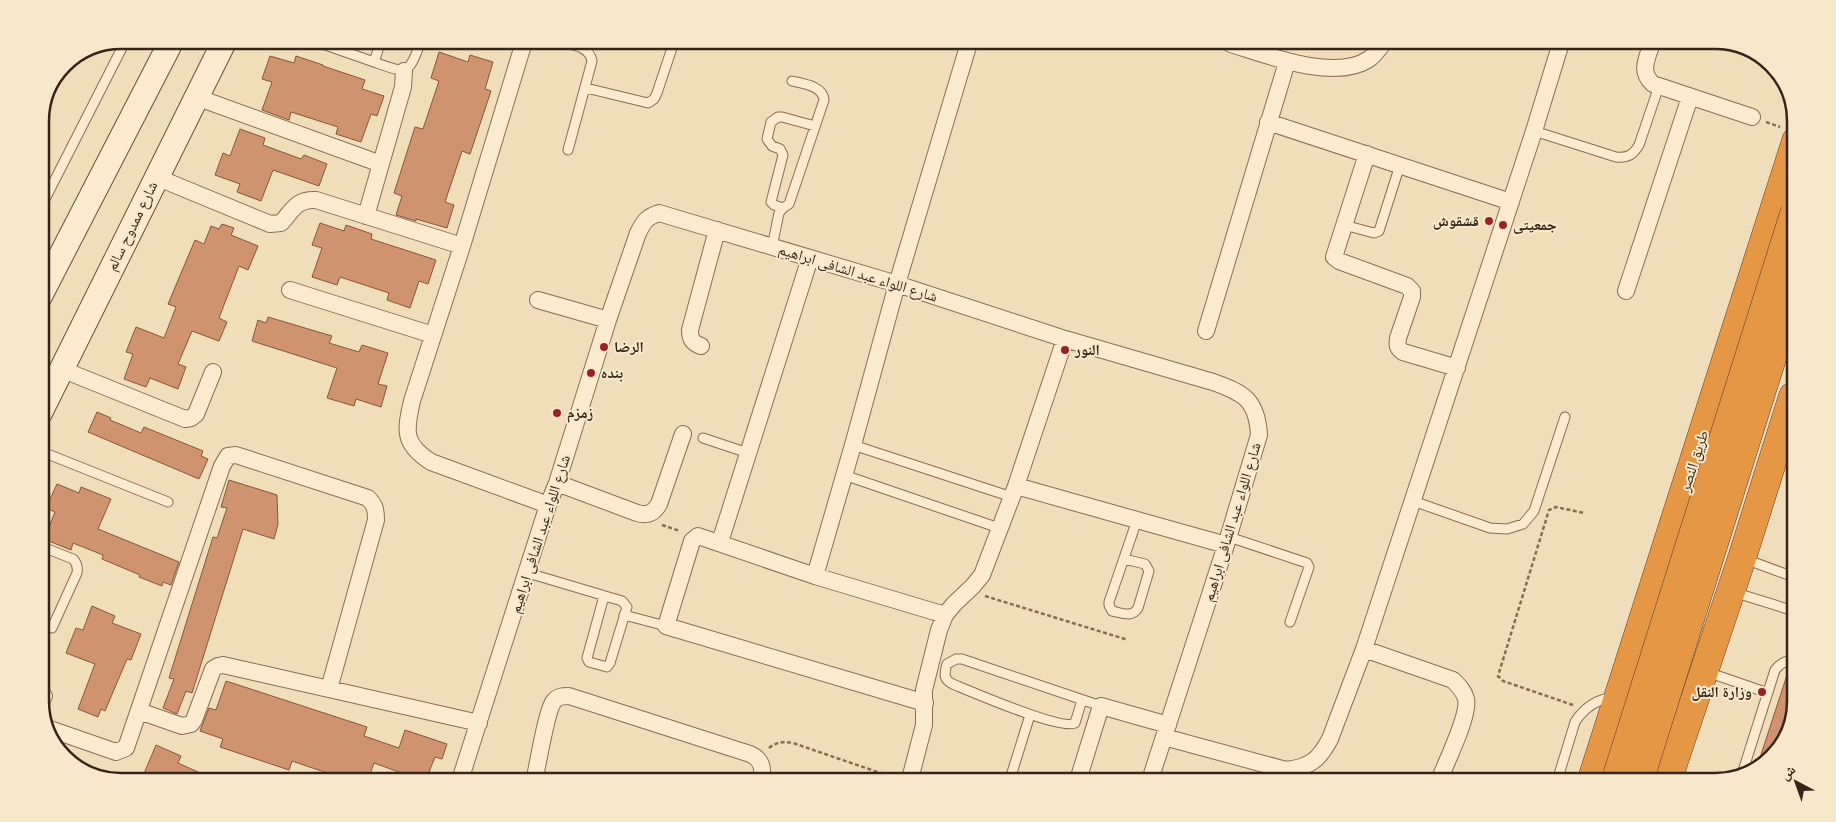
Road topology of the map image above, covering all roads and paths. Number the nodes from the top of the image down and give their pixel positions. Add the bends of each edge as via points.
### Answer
1 (121, 49) edge
2 (167, 49) edge
3 (220, 49) edge
4 (337, 49) edge
5 (378, 49) edge
6 (418, 49) edge
7 (522, 49) edge
8 (585, 49) edge
9 (672, 49) edge
10 (967, 49) edge
11 (1247, 49) edge
12 (1378, 49) edge
13 (1559, 49) edge
14 (1650, 49) edge
15 (374, 62) junction
16 (1288, 62) junction
17 (404, 71) junction
18 (792, 81) dead end
19 (1659, 86) junction
20 (586, 88) junction
21 (196, 97) junction
22 (1690, 97) junction
23 (1752, 117) joint
24 (1268, 122) junction
25 (815, 126) junction
26 (1534, 131) junction
27 (1787, 133) edge
28 (1787, 148) edge
29 (568, 150) dead end
30 (1367, 154) junction
31 (381, 164) junction
32 (1400, 165) junction
33 (156, 177) junction
34 (49, 191) edge
35 (1511, 202) junction
36 (783, 208) junction
37 (366, 216) junction
38 (1344, 225) junction
39 (717, 230) junction
40 (1787, 236) edge
41 (462, 246) junction
42 (772, 247) junction
43 (810, 258) junction
44 (49, 279) edge
45 (897, 284) junction
46 (290, 290) dead end
47 (1626, 291) dead end
48 (538, 300) dead end
49 (1787, 310) edge
50 (608, 320) junction
51 (1206, 331) dead end
52 (433, 335) junction
53 (1065, 339) junction
54 (701, 346) dead end
55 (1457, 368) junction
56 (61, 369) junction
57 (214, 372) dead end
58 (49, 394) edge
59 (1787, 415) edge
60 (1565, 417) dead end
61 (683, 434) dead end
62 (703, 438) dead end
63 (853, 446) junction
64 (748, 453) junction
65 (49, 455) edge
66 (844, 475) junction
67 (557, 483) junction
68 (1014, 492) junction
69 (1413, 501) junction
70 (168, 502) dead end
71 (548, 505) junction
72 (1584, 513) dead end
73 (649, 514) junction
74 (1137, 520) junction
75 (999, 528) junction
76 (696, 537) junction
77 (1228, 541) junction
78 (720, 542) junction
79 (49, 549) edge
80 (1742, 558) junction
81 (1124, 559) junction
82 (528, 572) junction
83 (1787, 575) edge
84 (815, 576) junction
85 (967, 591) junction
86 (1730, 592) junction
87 (604, 596) junction
88 (1787, 609) edge
89 (624, 615) junction
90 (945, 615) junction
91 (1290, 622) dead end
92 (666, 626) junction
93 (52, 628) dead end
94 (1640, 630) junction
95 (1128, 640) dead end
96 (1364, 649) junction
97 (1708, 659) junction
98 (1787, 661) edge
99 (329, 689) junction
100 (1768, 693) junction
101 (1619, 697) junction
102 (1082, 700) junction
103 (924, 702) junction
104 (1102, 706) junction
105 (1584, 709) junction
106 (138, 711) junction
107 (1030, 715) junction
108 (479, 723) junction
109 (55, 731) edge
110 (1166, 731) junction
111 (1744, 767) edge
112 (762, 771) edge
113 (462, 773) edge
114 (536, 773) edge
115 (879, 773) edge
116 (912, 773) edge
117 (1012, 773) edge
118 (1080, 773) edge
119 (1152, 773) edge
120 (1442, 773) edge
121 (1562, 773) edge
122 (1595, 773) edge
123 (1618, 773) edge
124 (1642, 773) edge
125 (1670, 773) edge

1 - 34 lane
2 - 44 main road
3 - 21 main road, شارع ممدوح سالم
4 - 15 lane
5 - 15 lane
6 - 17 lane via 413,63
7 - 41 street
8 - 20 lane via 591,54 592,61
9 - 20 lane via 657,93 648,103
10 - 45 street
11 - 16 street
12 - 16 street via 1369,59 1353,66 1332,68
13 - 26 street
14 - 19 street via 1645,74 1648,80
15 - 17 lane
16 - 24 street
17 - 31 street via 403,87
18 - 25 lane via 817,89 824,96
19 - 22 street
19 - 26 lane via 1639,144 1634,153 1625,158
20 - 29 lane
21 - 31 street
21 - 33 main road, شارع ممدوح سالم
22 - 23 street
22 - 47 street
23 - 27 path
24 - 30 street
24 - 51 street
25 - 36 lane via 788,204
25 - 36 lane via 782,117 771,122 767,139 783,155 771,202
26 - 35 street
28 - 94 highway, طريق النصر
30 - 32 street
30 - 38 street
31 - 37 street
32 - 35 street
32 - 38 lane via 1377,233
33 - 37 street via 270,224 281,223 296,205 307,200
33 - 56 main road, شارع ممدوح سالم
35 - 55 street
36 - 42 lane
37 - 41 street
38 - 55 street via 1334,254 1336,259 1403,283 1412,291 1398,338 1399,349
39 - 42 street, شارع اللواء عبد الشافى ابراهيم
39 - 50 street, شارع اللواء عبد الشافى ابراهيم via 659,213 649,216 638,233
39 - 54 street via 690,330 691,340
40 - 123 highway, bridge
41 - 52 street
42 - 43 street, شارع اللواء عبد الشافى ابراهيم
43 - 45 street, شارع اللواء عبد الشافى ابراهيم
43 - 64 street
45 - 53 street, شارع اللواء عبد الشافى ابراهيم
45 - 63 street
46 - 52 street
48 - 50 street
49 - 124 highway, bridge
50 - 67 street, شارع اللواء عبد الشافى ابراهيم
52 - 71 street via 406,426 409,441 418,454 431,462
53 - 68 street
53 - 77 street, شارع اللواء عبد الشافى ابراهيم via 1212,382 1247,399 1258,416 1259,435
55 - 69 street
56 - 57 street via 185,419 196,414
56 - 58 main road, شارع ممدوح سالم
59 - 80 highway
60 - 69 lane via 1534,511 1523,524 1507,530 1490,528
61 - 73 street via 659,504
62 - 64 lane
63 - 66 street
63 - 68 lane
64 - 78 street
65 - 70 lane
66 - 75 lane
66 - 84 street
67 - 71 street, شارع اللواء عبد الشافى ابراهيم
67 - 73 street via 637,514
68 - 74 street
68 - 75 street
69 - 96 street
71 - 82 street, شارع اللواء عبد الشافى ابراهيم
72 - 105 path via 1556,507 1549,510 1498,676 1503,681
73 - 76 path via 659,524
74 - 77 street
74 - 81 lane
75 - 85 street via 982,575
76 - 78 street
76 - 92 street via 692,541
77 - 91 lane via 1307,563 1309,567
77 - 110 street, شارع اللواء عبد الشافى ابراهيم
78 - 84 street
79 - 93 lane via 72,558 78,568
80 - 83 lane
80 - 86 highway
81 - 81 lane via 1109,605 1112,611 1128,615 1138,608 1149,571 1145,564
82 - 87 lane
82 - 108 street, شارع اللواء عبد الشافى ابراهيم
84 - 90 street
85 - 90 street
85 - 95 path
86 - 88 lane
86 - 97 highway
87 - 89 lane via 625,603
87 - 89 lane via 587,658 589,662 610,665
89 - 92 lane
90 - 103 street via 926,676
92 - 103 street
94 - 97 highway via 1641,643 1647,655 1668,670 1694,667
94 - 101 highway, طريق النصر
96 - 110 street via 1330,739 1314,762 1301,768 1279,769
96 - 120 street via 1453,680 1462,689 1466,701 1465,714
97 - 100 lane
97 - 125 highway
98 - 100 lane via 1775,670
99 - 106 street via 223,665 210,674 191,724 182,726
99 - 106 street via 376,520 376,510 368,498 236,455 228,456 222,466
99 - 108 street
100 - 111 lane
101 - 105 lane via 1600,700
101 - 122 highway, طريق النصر
102 - 104 lane
102 - 107 lane via 1076,723 1072,725
102 - 107 lane via 962,659 947,664 944,675 950,683
103 - 116 street via 924,725
104 - 110 street
104 - 118 street
105 - 121 lane via 1575,722
106 - 109 street via 126,748 116,752
107 - 117 lane
108 - 113 street, شارع اللواء عبد الشافى ابراهيم
110 - 119 street, شارع اللواء عبد الشافى ابراهيم
112 - 114 street via 756,757 750,754 562,696 557,698 551,709
112 - 115 path via 764,755 769,748 785,741

